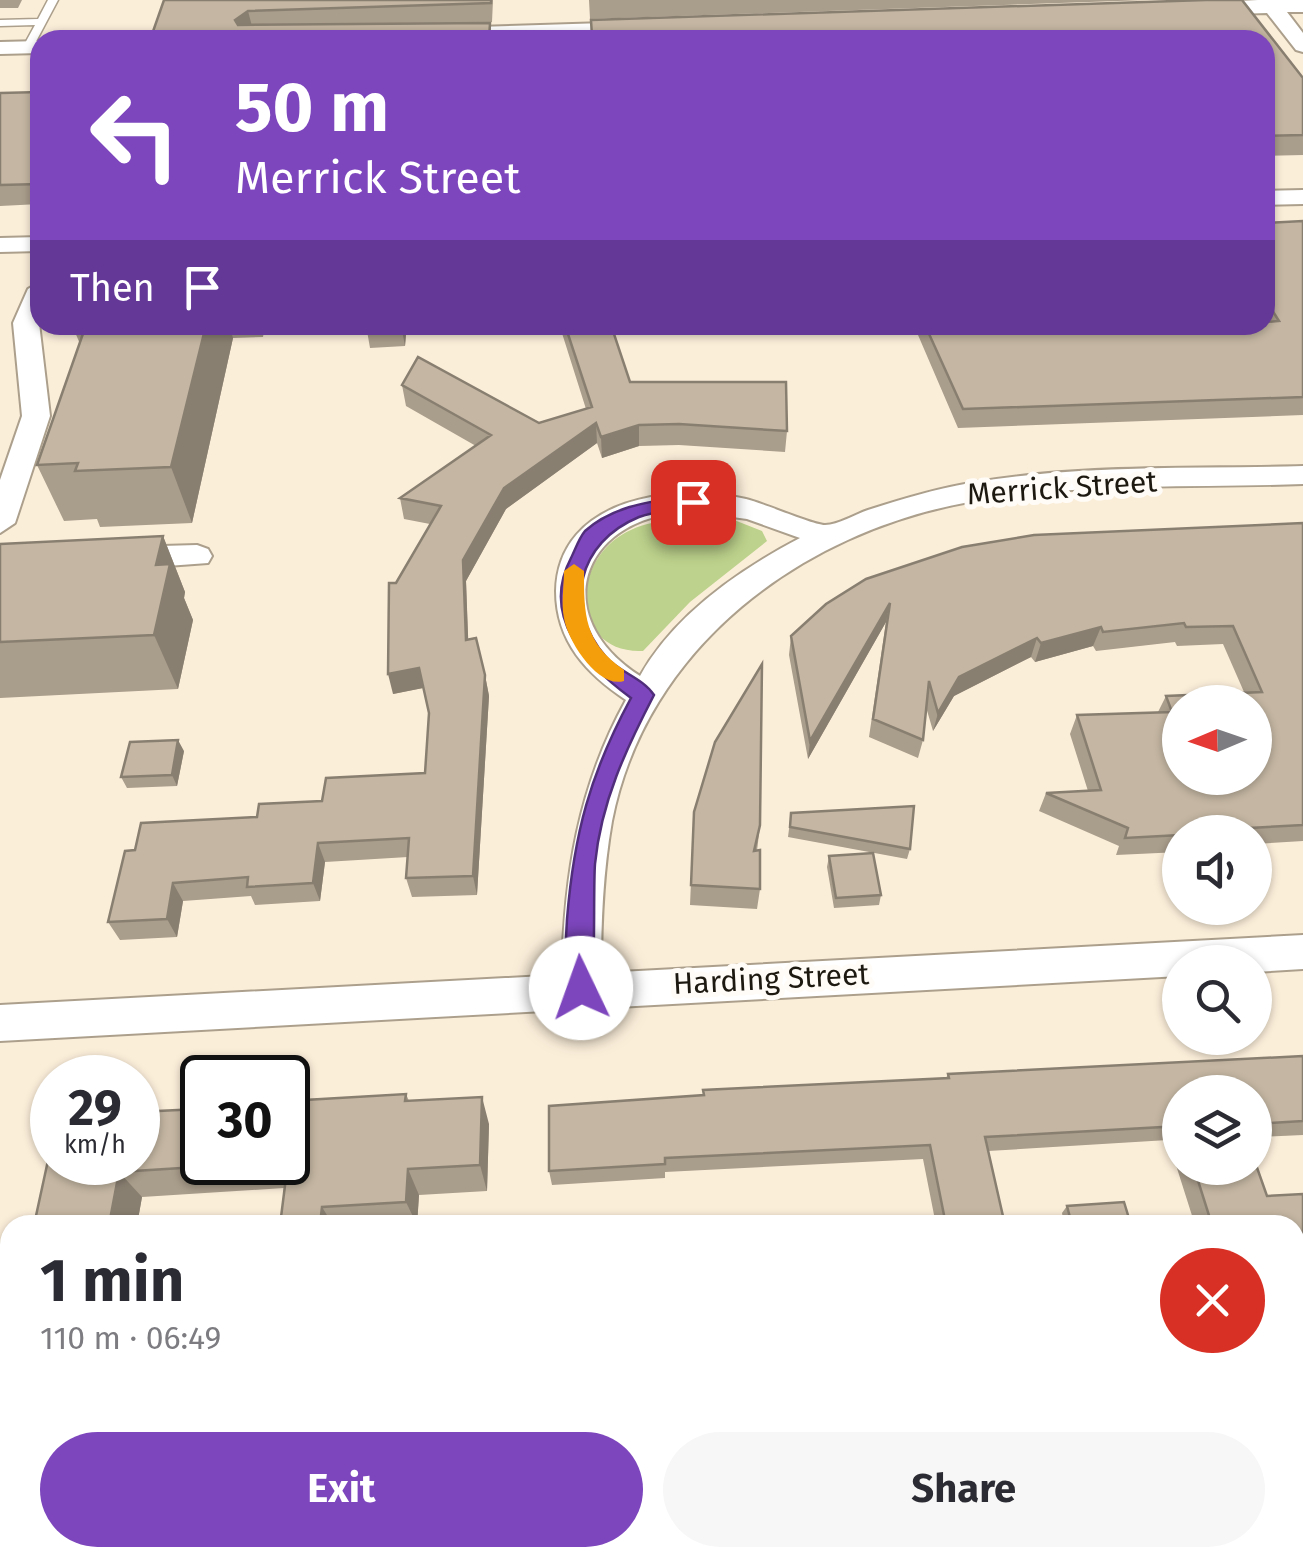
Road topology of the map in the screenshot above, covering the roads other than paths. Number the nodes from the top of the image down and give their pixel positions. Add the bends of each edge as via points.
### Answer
1 (53, 0) edge
2 (1270, 4) edge
3 (1303, 6) edge
4 (1184, 10) edge
5 (41, 22) junction
6 (0, 24) edge
7 (650, 27) edge
8 (39, 30) edge
9 (476, 30) edge
10 (1303, 46) edge
11 (30, 47) edge
12 (0, 48) edge
13 (1303, 197) edge
14 (1275, 198) edge
15 (30, 244) edge
16 (0, 245) edge
17 (30, 313) edge
18 (46, 335) edge
19 (30, 356) junction
20 (1303, 474) edge
21 (0, 523) edge
22 (828, 538) junction
23 (197, 556) dead end
24 (99, 559) edge
25 (643, 695) junction
26 (1303, 952) edge
27 (581, 988) junction
28 (1, 1027) edge

1 - 5 lane
2 - 3 street
2 - 4 street
2 - 10 street
5 - 6 lane
5 - 8 lane
7 - 9 street
11 - 12 street
13 - 14 street
15 - 16 street
17 - 19 street
18 - 19 street
19 - 21 street via 36,416
20 - 22 street, Merrick Street via 997,489 922,502
22 - 25 street, Merrick Street via 718,608 680,644
22 - 25 street via 763,511 693,502 635,511 591,537 571,577 574,621 599,663
23 - 24 street
25 - 27 street, Merrick Street via 596,800 584,860
26 - 27 street, Harding Street
27 - 28 street, Harding Street

